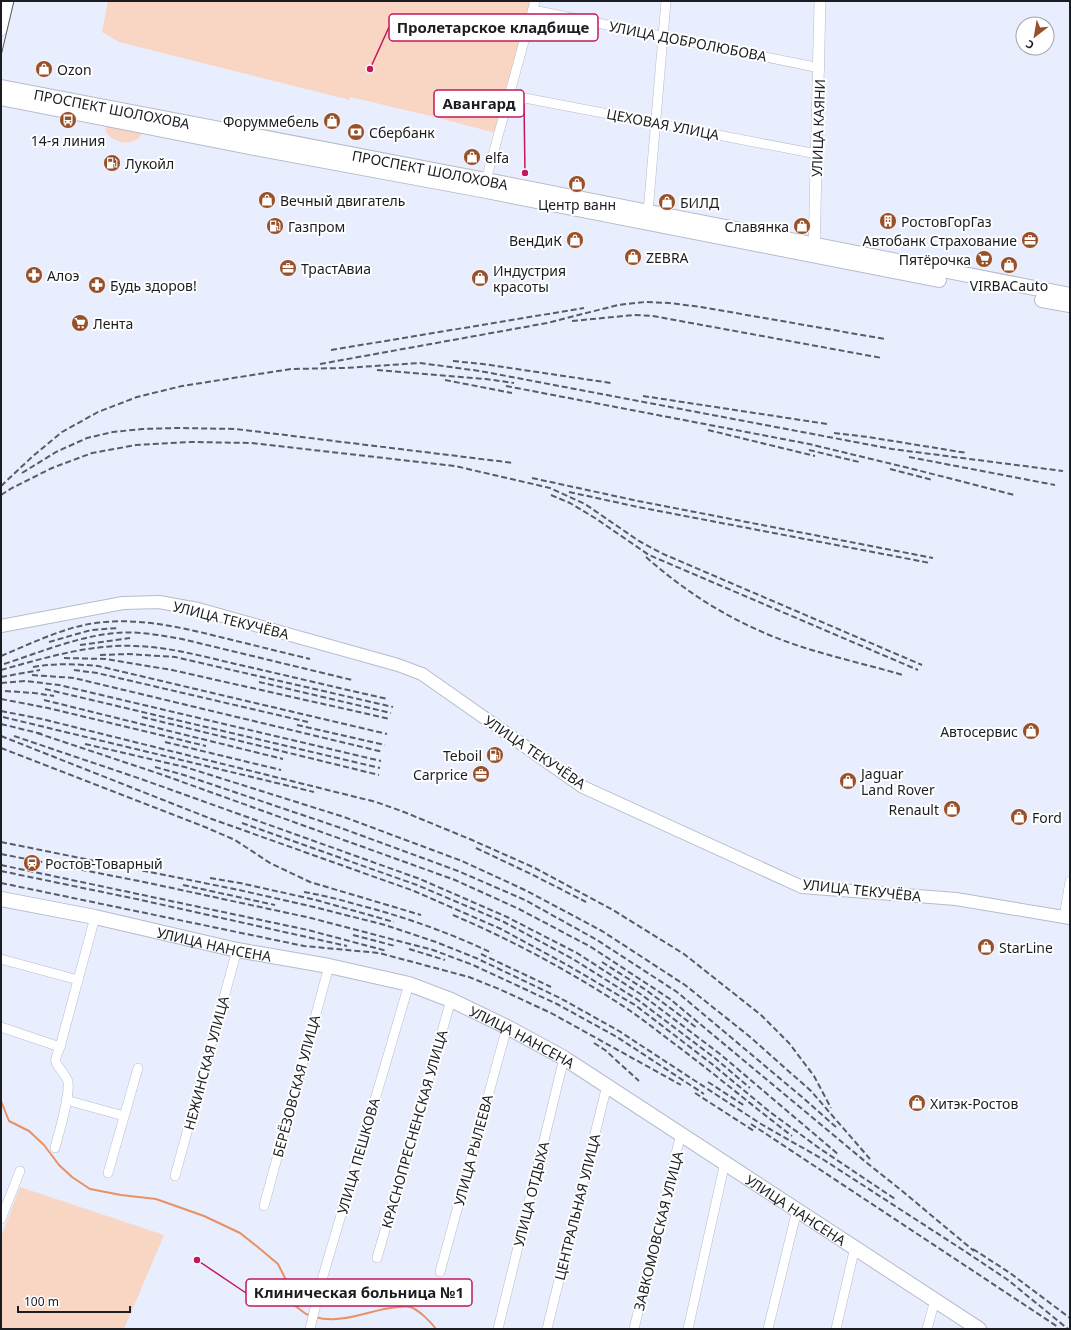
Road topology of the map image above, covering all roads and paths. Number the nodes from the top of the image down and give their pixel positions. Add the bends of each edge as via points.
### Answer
1 (6, 1) edge
2 (666, 1) edge
3 (820, 1) edge
4 (534, 5) edge
5 (1, 30) edge
6 (663, 37) junction
7 (820, 68) junction
8 (1, 87) edge
9 (509, 95) junction
10 (1, 98) edge
11 (656, 122) junction
12 (817, 154) junction
13 (486, 180) junction
14 (648, 212) junction
15 (814, 250) junction
16 (1070, 295) edge
17 (1070, 305) edge
18 (1, 626) edge
19 (1070, 881) edge
20 (1, 899) edge
21 (95, 917) junction
22 (1067, 918) edge
23 (237, 950) junction
24 (1, 959) edge
25 (329, 966) junction
26 (78, 980) junction
27 (409, 984) junction
28 (451, 1000) junction
29 (1, 1027) edge
30 (507, 1027) junction
31 (60, 1047) junction
32 (564, 1058) junction
33 (138, 1068) dead end
34 (607, 1085) junction
35 (66, 1100) junction
36 (124, 1116) junction
37 (681, 1133) junction
38 (55, 1148) dead end
39 (725, 1162) junction
40 (20, 1171) dead end
41 (108, 1173) dead end
42 (175, 1176) dead end
43 (264, 1206) dead end
44 (797, 1210) junction
45 (1, 1219) edge
46 (855, 1247) junction
47 (377, 1258) dead end
48 (440, 1272) dead end
49 (935, 1300) junction
50 (310, 1329) edge
51 (498, 1329) edge
52 (547, 1329) edge
53 (634, 1329) edge
54 (688, 1329) edge
55 (768, 1329) edge
56 (836, 1329) edge
57 (927, 1329) edge
58 (979, 1329) edge

1 - 5 street
2 - 6 street
3 - 7 street, УЛИЦА КАЯНИ
4 - 6 street, УЛИЦА ДОБРОЛЮБОВА
4 - 9 street
6 - 7 street, УЛИЦА ДОБРОЛЮБОВА
6 - 11 street
7 - 12 street, УЛИЦА КАЯНИ
8 - 13 main road, ПРОСПЕКТ ШОЛОХОВА
9 - 11 street, ЦЕХОВАЯ УЛИЦА
9 - 13 street
10 - 15 main road, ПРОСПЕКТ ШОЛОХОВА via 241,146
11 - 12 street, ЦЕХОВАЯ УЛИЦА
11 - 14 street
12 - 15 street, УЛИЦА КАЯНИ
13 - 14 main road, ПРОСПЕКТ ШОЛОХОВА
14 - 15 main road, ПРОСПЕКТ ШОЛОХОВА
15 - 16 main road, ПРОСПЕКТ ШОЛОХОВА
15 - 17 main road, ПРОСПЕКТ ШОЛОХОВА
18 - 22 main road, УЛИЦА ТЕКУЧЁВА via 122,604 159,602 198,609 422,674 583,787 802,887 956,899
19 - 22 street
20 - 21 main road, УЛИЦА НАНСЕНА
21 - 23 main road, УЛИЦА НАНСЕНА
21 - 26 street
23 - 25 main road, УЛИЦА НАНСЕНА
23 - 42 street, НЕЖИНСКАЯ УЛИЦА
24 - 26 street
25 - 27 main road, УЛИЦА НАНСЕНА
25 - 43 street, БЕРЁЗОВСКАЯ УЛИЦА
26 - 31 street
27 - 28 main road, УЛИЦА НАНСЕНА
27 - 50 street, УЛИЦА ПЕШКОВА
28 - 30 main road, УЛИЦА НАНСЕНА
28 - 47 street, КРАСНОПРЕСНЕНСКАЯ УЛИЦА
29 - 31 street
30 - 32 main road, УЛИЦА НАНСЕНА
30 - 48 street, УЛИЦА РЫЛЕЕВА
31 - 35 street via 55,1059 56,1065 68,1081
32 - 34 main road, УЛИЦА НАНСЕНА
32 - 51 street, УЛИЦА ОТДЫХА
33 - 36 street
34 - 37 main road, УЛИЦА НАНСЕНА
34 - 52 street, ЦЕНТРАЛЬНАЯ УЛИЦА
35 - 36 street
35 - 38 street
36 - 41 street
37 - 39 main road, УЛИЦА НАНСЕНА
37 - 53 street, ЗАВКОМОВСКАЯ УЛИЦА
39 - 44 main road, УЛИЦА НАНСЕНА
39 - 54 street
40 - 45 street
44 - 46 main road, УЛИЦА НАНСЕНА
44 - 55 street
46 - 49 main road, УЛИЦА НАНСЕНА
46 - 56 street
49 - 57 street
49 - 58 main road, УЛИЦА НАНСЕНА

